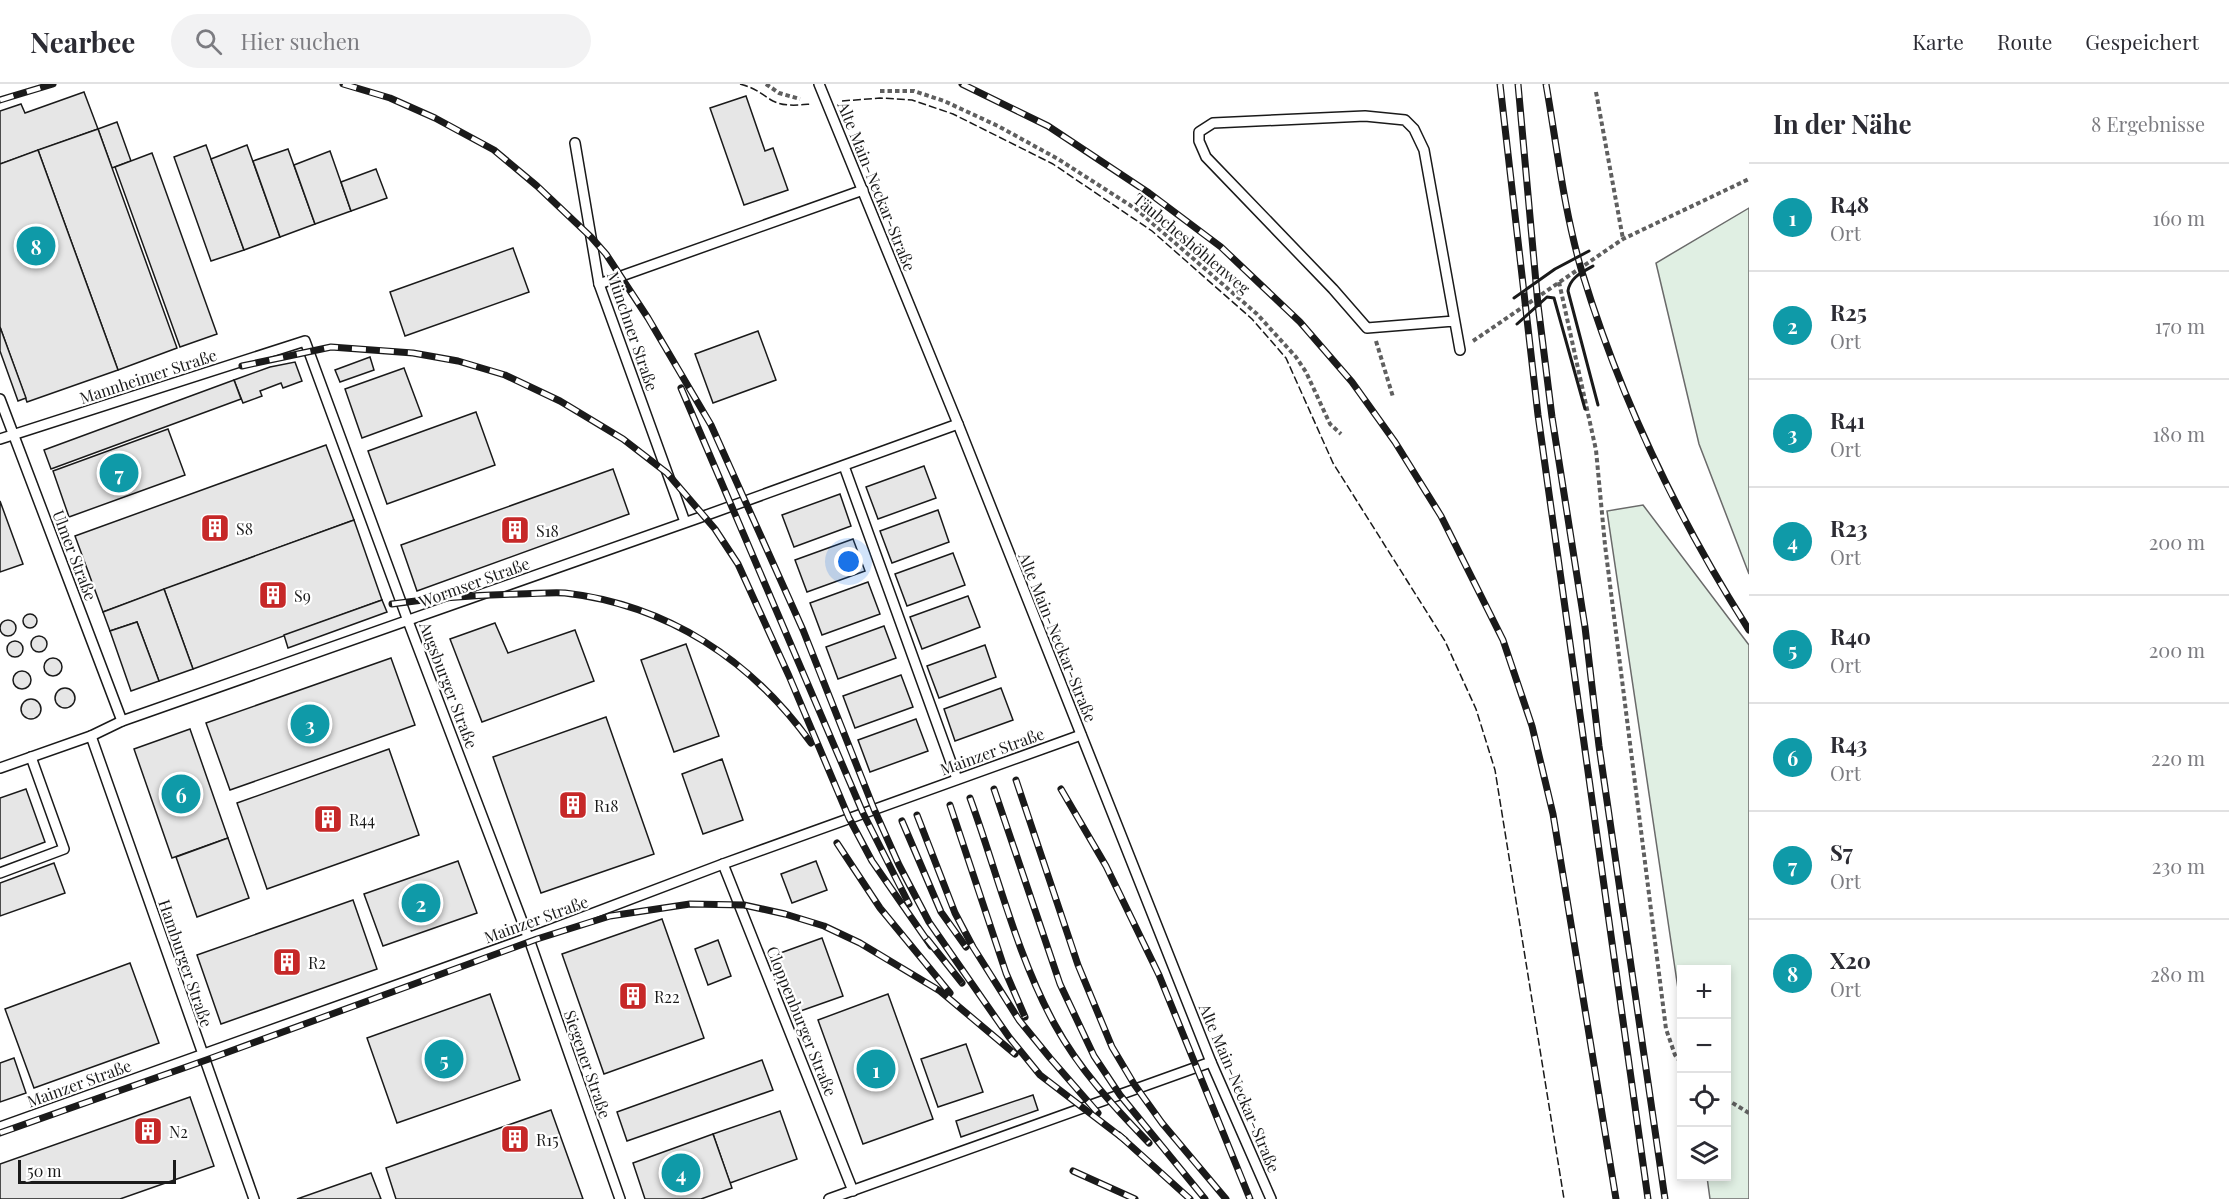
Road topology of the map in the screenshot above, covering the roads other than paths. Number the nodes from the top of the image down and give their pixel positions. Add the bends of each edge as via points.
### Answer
1 (820, 85) edge
2 (575, 143) dead end
3 (863, 190) junction
4 (599, 284) junction
5 (1454, 321) junction
6 (305, 341) joint
7 (1460, 350) road end
8 (0, 399) edge
9 (958, 424) junction
10 (13, 434) junction
11 (0, 439) edge
12 (844, 466) junction
13 (685, 522) junction
14 (408, 621) junction
15 (122, 721) junction
16 (1081, 735) junction
17 (91, 736) junction
18 (31, 757) junction
19 (0, 768) edge
20 (957, 779) junction
21 (723, 864) junction
22 (0, 873) edge
23 (528, 938) junction
24 (202, 1055) junction
25 (1211, 1062) junction
26 (0, 1127) edge
27 (853, 1191) junction
28 (254, 1199) edge
29 (620, 1199) edge
30 (829, 1199) edge
31 (1271, 1199) edge

1 - 3 lane, Alte Main-Neckar-Straße
2 - 4 lane, Münchner Straße
3 - 4 lane
3 - 9 lane, Alte Main-Neckar-Straße
4 - 13 lane, Münchner Straße
5 - 5 lane via 1424,150 1405,120 1365,116 1213,123 1199,132 1206,157 1367,328
5 - 7 lane
6 - 10 lane, Mannheimer Straße
6 - 14 lane, Augsburger Straße
8 - 10 lane, Ulmer Straße
9 - 12 lane, Wormser Straße
9 - 16 lane, Alte Main-Neckar-Straße
10 - 11 lane, Mannheimer Straße
10 - 15 lane, Ulmer Straße
12 - 13 lane, Wormser Straße
12 - 20 lane
13 - 14 lane, Wormser Straße
14 - 15 lane, Wormser Straße
14 - 23 lane, Augsburger Straße
15 - 17 lane, Wormser Straße
16 - 20 lane, Mainzer Straße
16 - 25 lane, Alte Main-Neckar-Straße
17 - 18 lane, Wormser Straße
17 - 24 lane, Hamburger Straße
18 - 19 lane, Wormser Straße
18 - 22 lane via 64,849
20 - 21 lane, Mainzer Straße
21 - 23 lane, Mainzer Straße
21 - 27 lane, Cloppenburger Straße
23 - 24 lane, Mainzer Straße
23 - 29 lane, Siegener Straße
24 - 26 lane, Mainzer Straße
24 - 28 lane, Hamburger Straße
25 - 27 lane
25 - 31 lane, Alte Main-Neckar-Straße
27 - 30 lane

